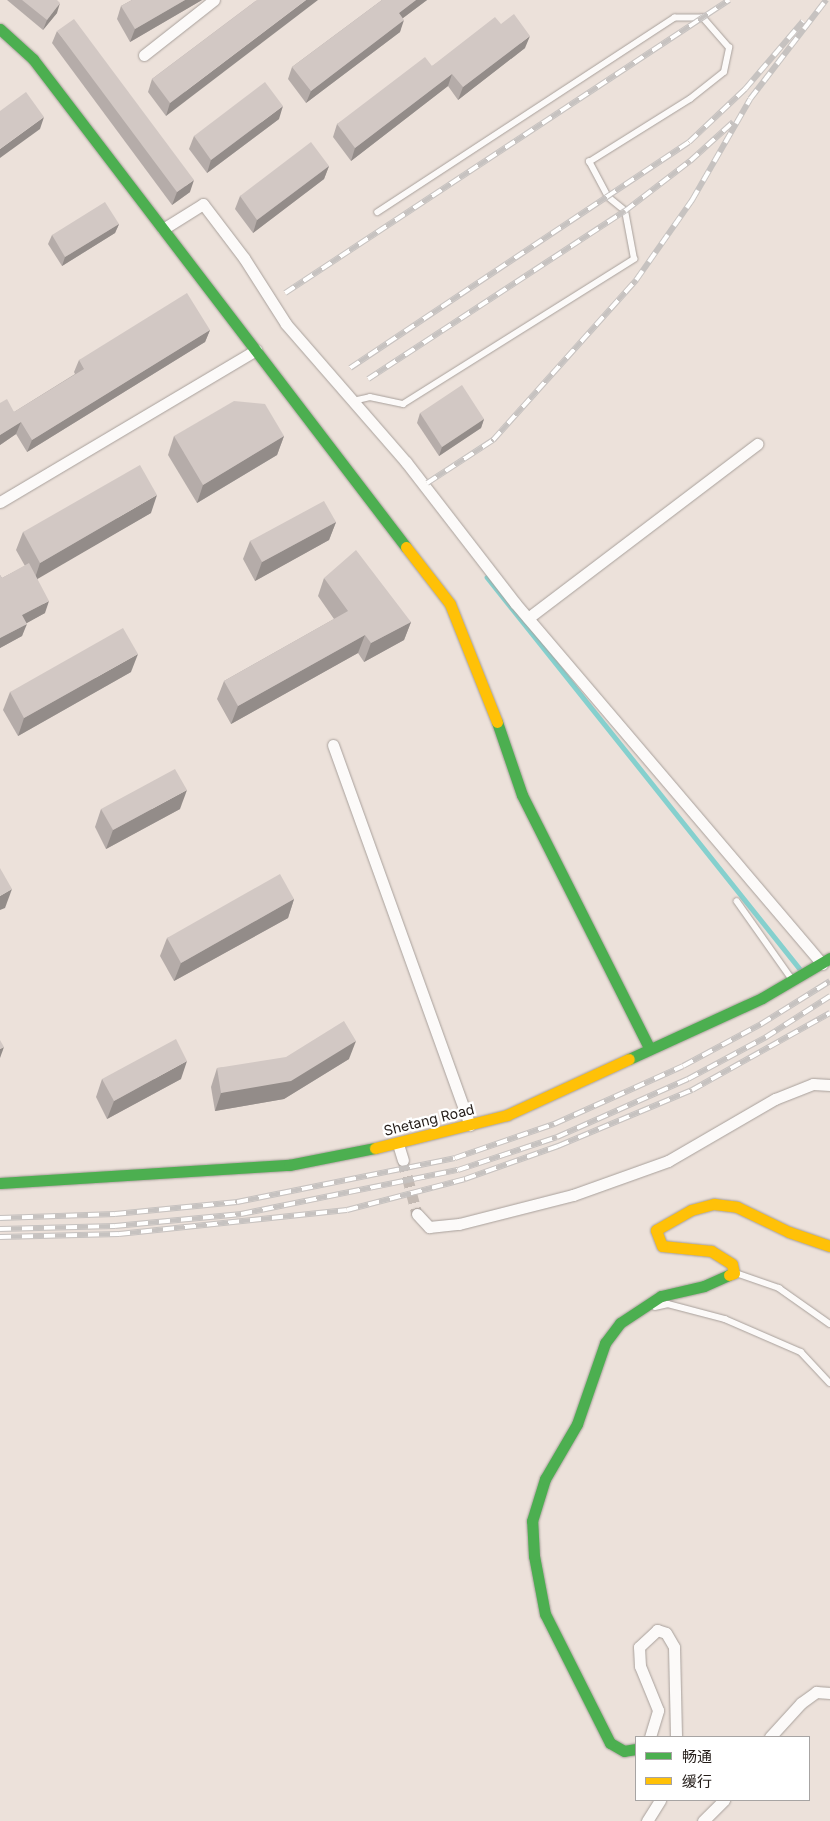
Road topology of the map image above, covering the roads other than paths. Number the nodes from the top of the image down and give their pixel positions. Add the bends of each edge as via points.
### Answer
1 (214, 0) edge
2 (0, 29) edge
3 (144, 55) dead end
4 (378, 212) dead end
5 (163, 229) junction
6 (256, 350) junction
7 (353, 401) junction
8 (757, 444) dead end
9 (0, 502) edge
10 (528, 618) junction
11 (333, 745) dead end
12 (737, 901) dead end
13 (826, 961) edge
14 (793, 980) junction
15 (650, 1049) junction
16 (830, 1085) edge
17 (470, 1125) junction
18 (398, 1144) junction
19 (403, 1160) tunnel mouth
20 (0, 1182) edge
21 (417, 1214) tunnel mouth
22 (830, 1246) edge
23 (734, 1272) junction
24 (639, 1308) junction
25 (830, 1324) edge
26 (830, 1383) edge
27 (830, 1693) edge
28 (650, 1736) edge
29 (676, 1736) edge
30 (771, 1736) edge
31 (635, 1749) edge
32 (659, 1801) edge
33 (723, 1801) edge
34 (647, 1821) edge
35 (703, 1821) edge

1 - 3 street
2 - 5 street via 33,59
4 - 7 lane via 675,18 703,18 729,48 724,72 690,99 589,162 608,197 625,211 634,259 403,404 370,396
5 - 6 street
5 - 7 street via 203,204 244,258 286,324
6 - 9 street
6 - 15 street via 450,604 483,682 522,795
7 - 10 street via 406,462
8 - 10 street
10 - 13 street
11 - 17 street
12 - 14 lane
13 - 14 street, Shetang Road
14 - 15 street, Shetang Road
15 - 17 street, Shetang Road via 508,1114
16 - 21 street via 812,1084 774,1099 668,1160 573,1195 459,1224 430,1227
17 - 18 street, Shetang Road
18 - 19 street
18 - 20 street, Shetang Road via 289,1165
22 - 23 street via 789,1232 738,1207 714,1204 691,1210 656,1230 662,1246 712,1251 732,1264
23 - 24 street via 704,1286 661,1296
23 - 25 lane via 779,1288
24 - 26 lane via 668,1304 725,1319 801,1352
24 - 31 street via 620,1323 605,1344 577,1424 544,1479 532,1521 534,1556 545,1614 589,1696 600,1728 610,1743 624,1751
27 - 30 street via 816,1692 801,1703
28 - 29 street via 658,1710 640,1666 639,1647 657,1630 666,1634 674,1647
32 - 34 street
33 - 35 street

